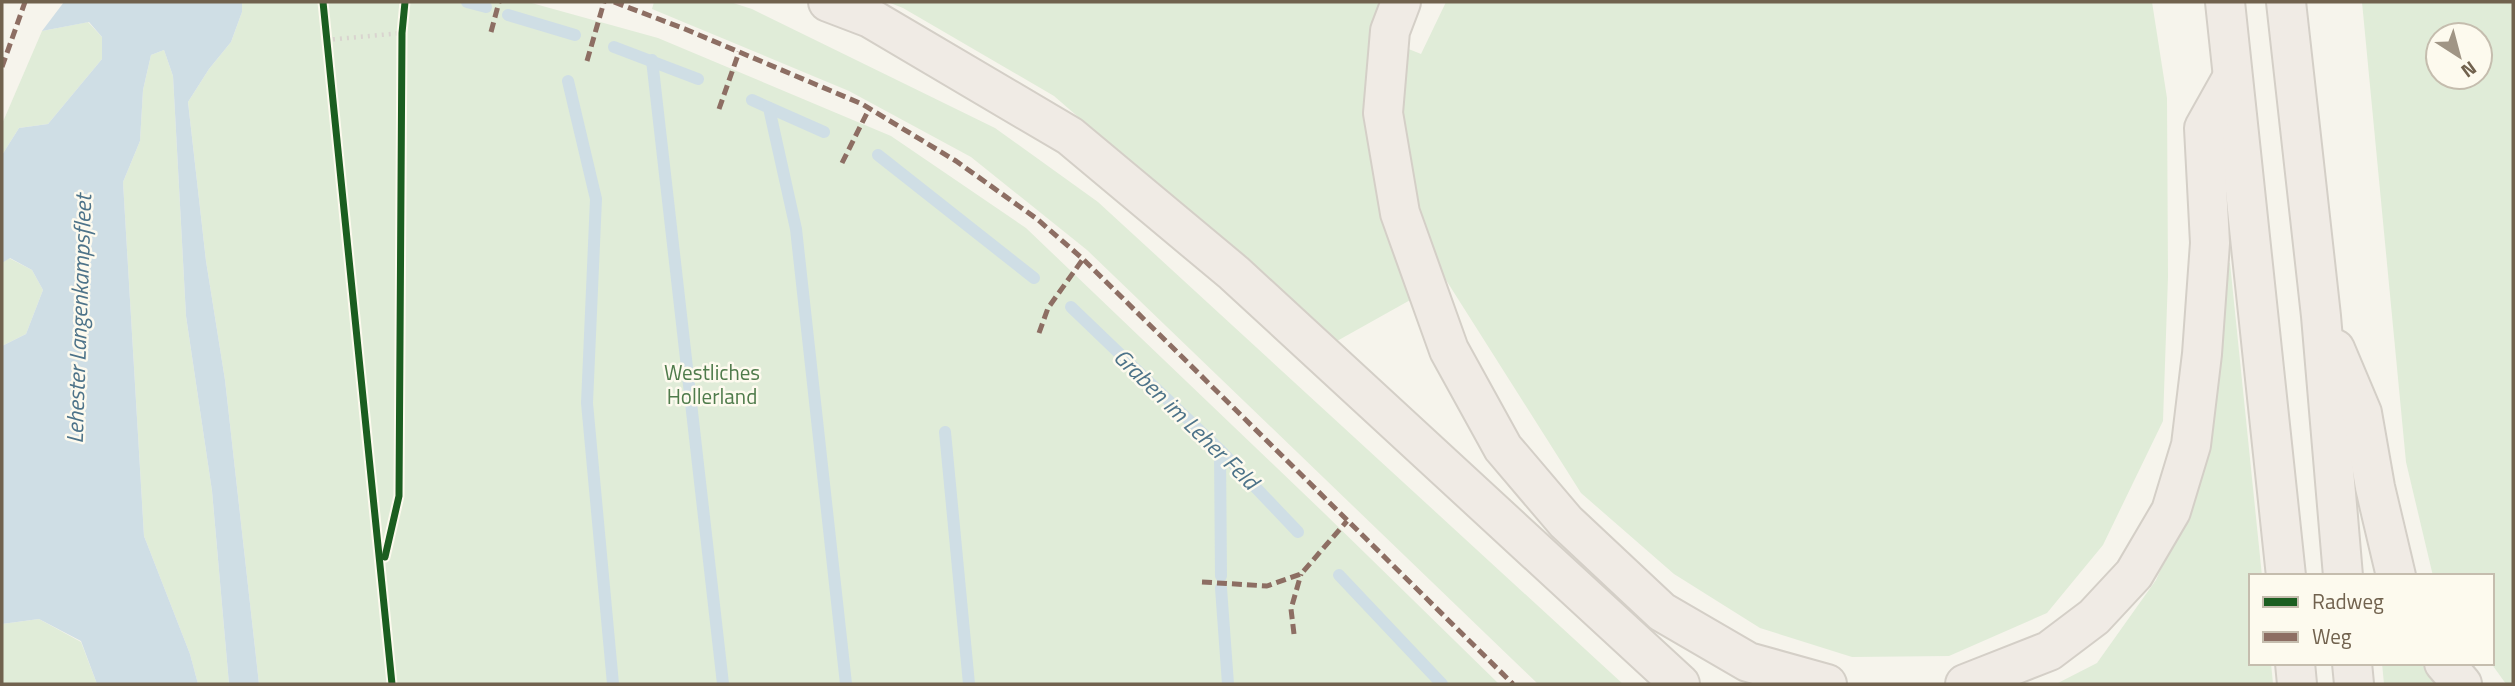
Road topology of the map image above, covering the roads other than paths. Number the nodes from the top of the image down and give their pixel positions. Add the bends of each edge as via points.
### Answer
1 (828, 2) edge
2 (1401, 2) edge
3 (2225, 2) edge
4 (2286, 2) edge
5 (2232, 78) junction
6 (2321, 316) junction
7 (2286, 574) edge
8 (2343, 574) edge
9 (2396, 574) edge
10 (2295, 665) edge
11 (2352, 665) edge
12 (2446, 665) edge
13 (1681, 684) edge
14 (1827, 684) edge
15 (1965, 684) edge
16 (2297, 684) edge
17 (2354, 684) edge
18 (2462, 684) edge

1 - 13 highway via 870,18 1070,136 1234,273
2 - 14 highway via 1391,31 1383,113 1399,213 1449,350 1503,448 1566,522 1662,612 1748,662
3 - 5 highway
4 - 6 highway
5 - 7 highway
5 - 15 highway via 2204,128 2210,243 2203,354 2191,445 2171,511 2134,574 2094,617 2049,651
6 - 8 highway
6 - 9 highway via 2362,413
10 - 16 highway
11 - 17 highway
12 - 18 highway

